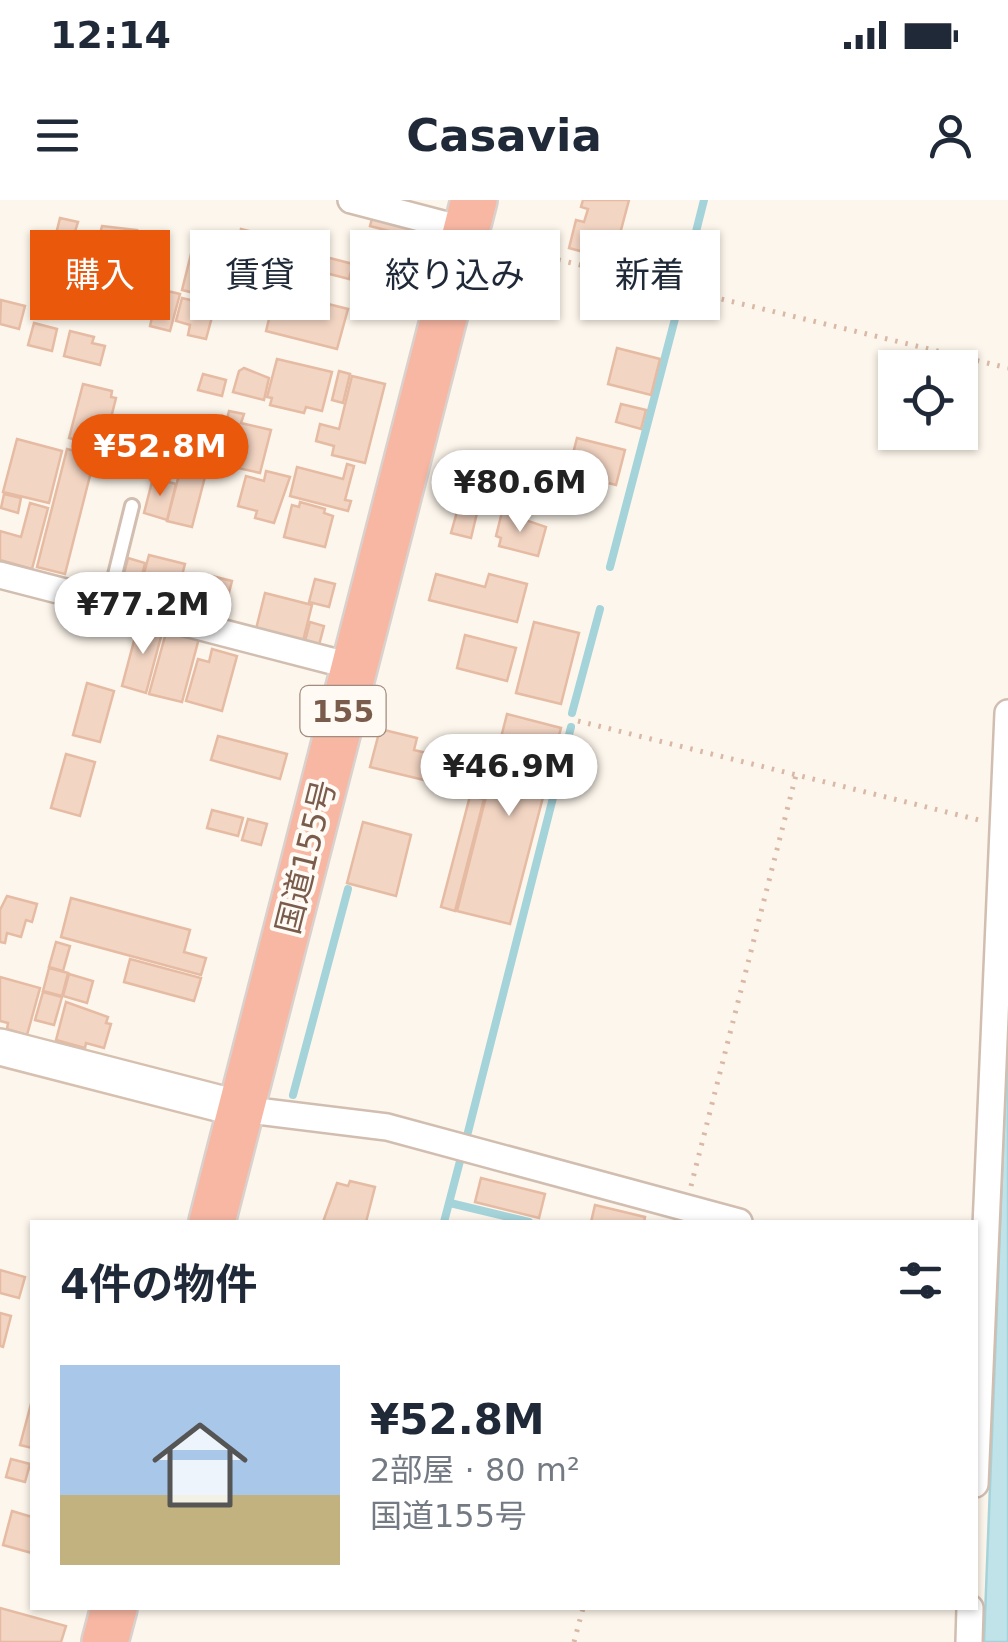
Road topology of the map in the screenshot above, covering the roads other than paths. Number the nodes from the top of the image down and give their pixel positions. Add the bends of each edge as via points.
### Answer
1 (352, 200) edge
2 (469, 223) edge
3 (132, 506) dead end
4 (0, 574) edge
5 (108, 603) junction
6 (354, 666) junction
7 (1008, 714) edge
8 (0, 1047) edge
9 (241, 1109) junction
10 (213, 1220) edge
11 (731, 1220) edge
12 (990, 1288) edge
13 (978, 1445) edge
14 (113, 1610) edge
15 (970, 1610) edge
16 (105, 1642) edge
17 (969, 1642) edge

1 - 2 street
2 - 6 highway, 国道155号 / 155
3 - 5 lane
4 - 5 street
5 - 6 street
6 - 9 highway, 国道155号 / 155
7 - 12 street
8 - 9 street
9 - 10 highway, 国道155号 / 155
9 - 11 street via 387,1127
12 - 13 street
14 - 16 highway
15 - 17 street

